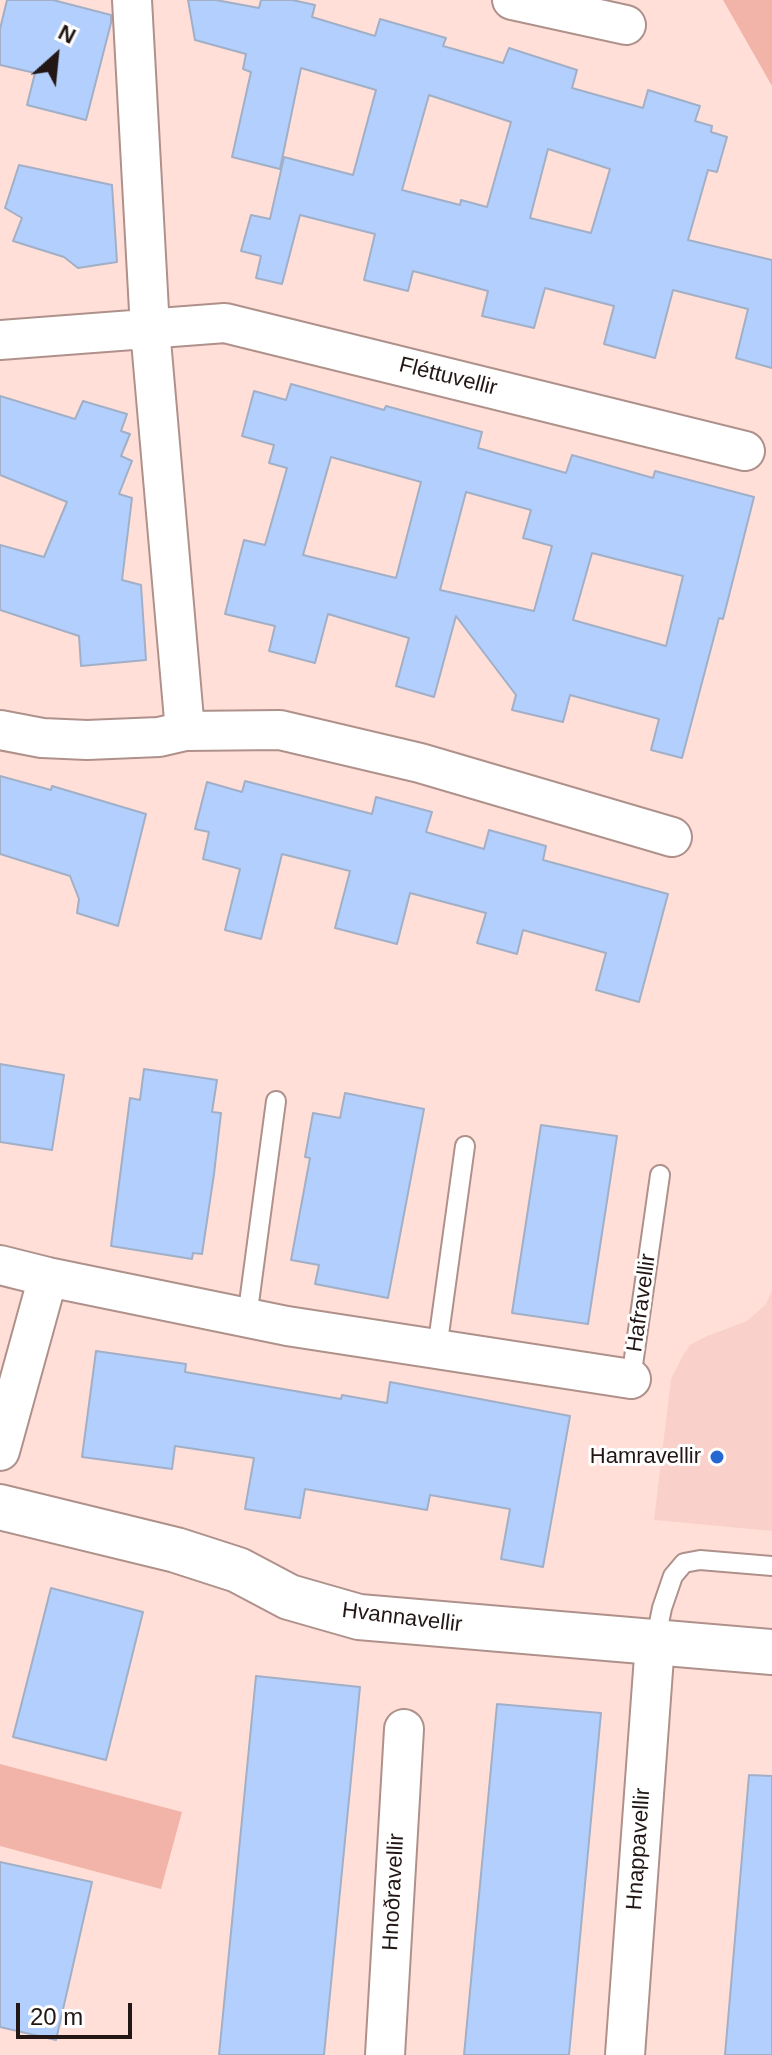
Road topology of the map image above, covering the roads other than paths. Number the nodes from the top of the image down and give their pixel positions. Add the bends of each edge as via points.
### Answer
1 (132, 0) edge
2 (512, 0) edge
3 (626, 25) dead end
4 (150, 329) junction
5 (0, 340) edge
6 (745, 451) dead end
7 (0, 730) edge
8 (185, 731) junction
9 (672, 837) dead end
10 (276, 1101) dead end
11 (465, 1146) dead end
12 (660, 1175) dead end
13 (0, 1265) edge
14 (48, 1277) junction
15 (247, 1318) junction
16 (437, 1349) junction
17 (631, 1379) joint
18 (0, 1451) edge
19 (0, 1507) edge
20 (772, 1566) edge
21 (655, 1643) junction
22 (772, 1652) edge
23 (404, 1729) dead end
24 (385, 2055) edge
25 (625, 2055) edge

1 - 4 street
2 - 3 street
4 - 5 street, Fléttuvellir
4 - 6 street, Fléttuvellir via 225,323
4 - 8 street
7 - 8 street via 87,740
8 - 9 street via 280,730 420,763
10 - 15 lane
11 - 16 lane
12 - 17 lane, Hafravellir
13 - 14 street, Hafravellir
14 - 15 street, Hafravellir
14 - 18 street
15 - 16 street, Hafravellir
16 - 17 street, Hafravellir
19 - 21 street, Hvannavellir via 176,1550 238,1570 289,1597 359,1617
20 - 21 lane via 684,1563 673,1576
21 - 22 street, Hvannavellir
21 - 25 street, Hnappavellir
23 - 24 street, Hnoðravellir

